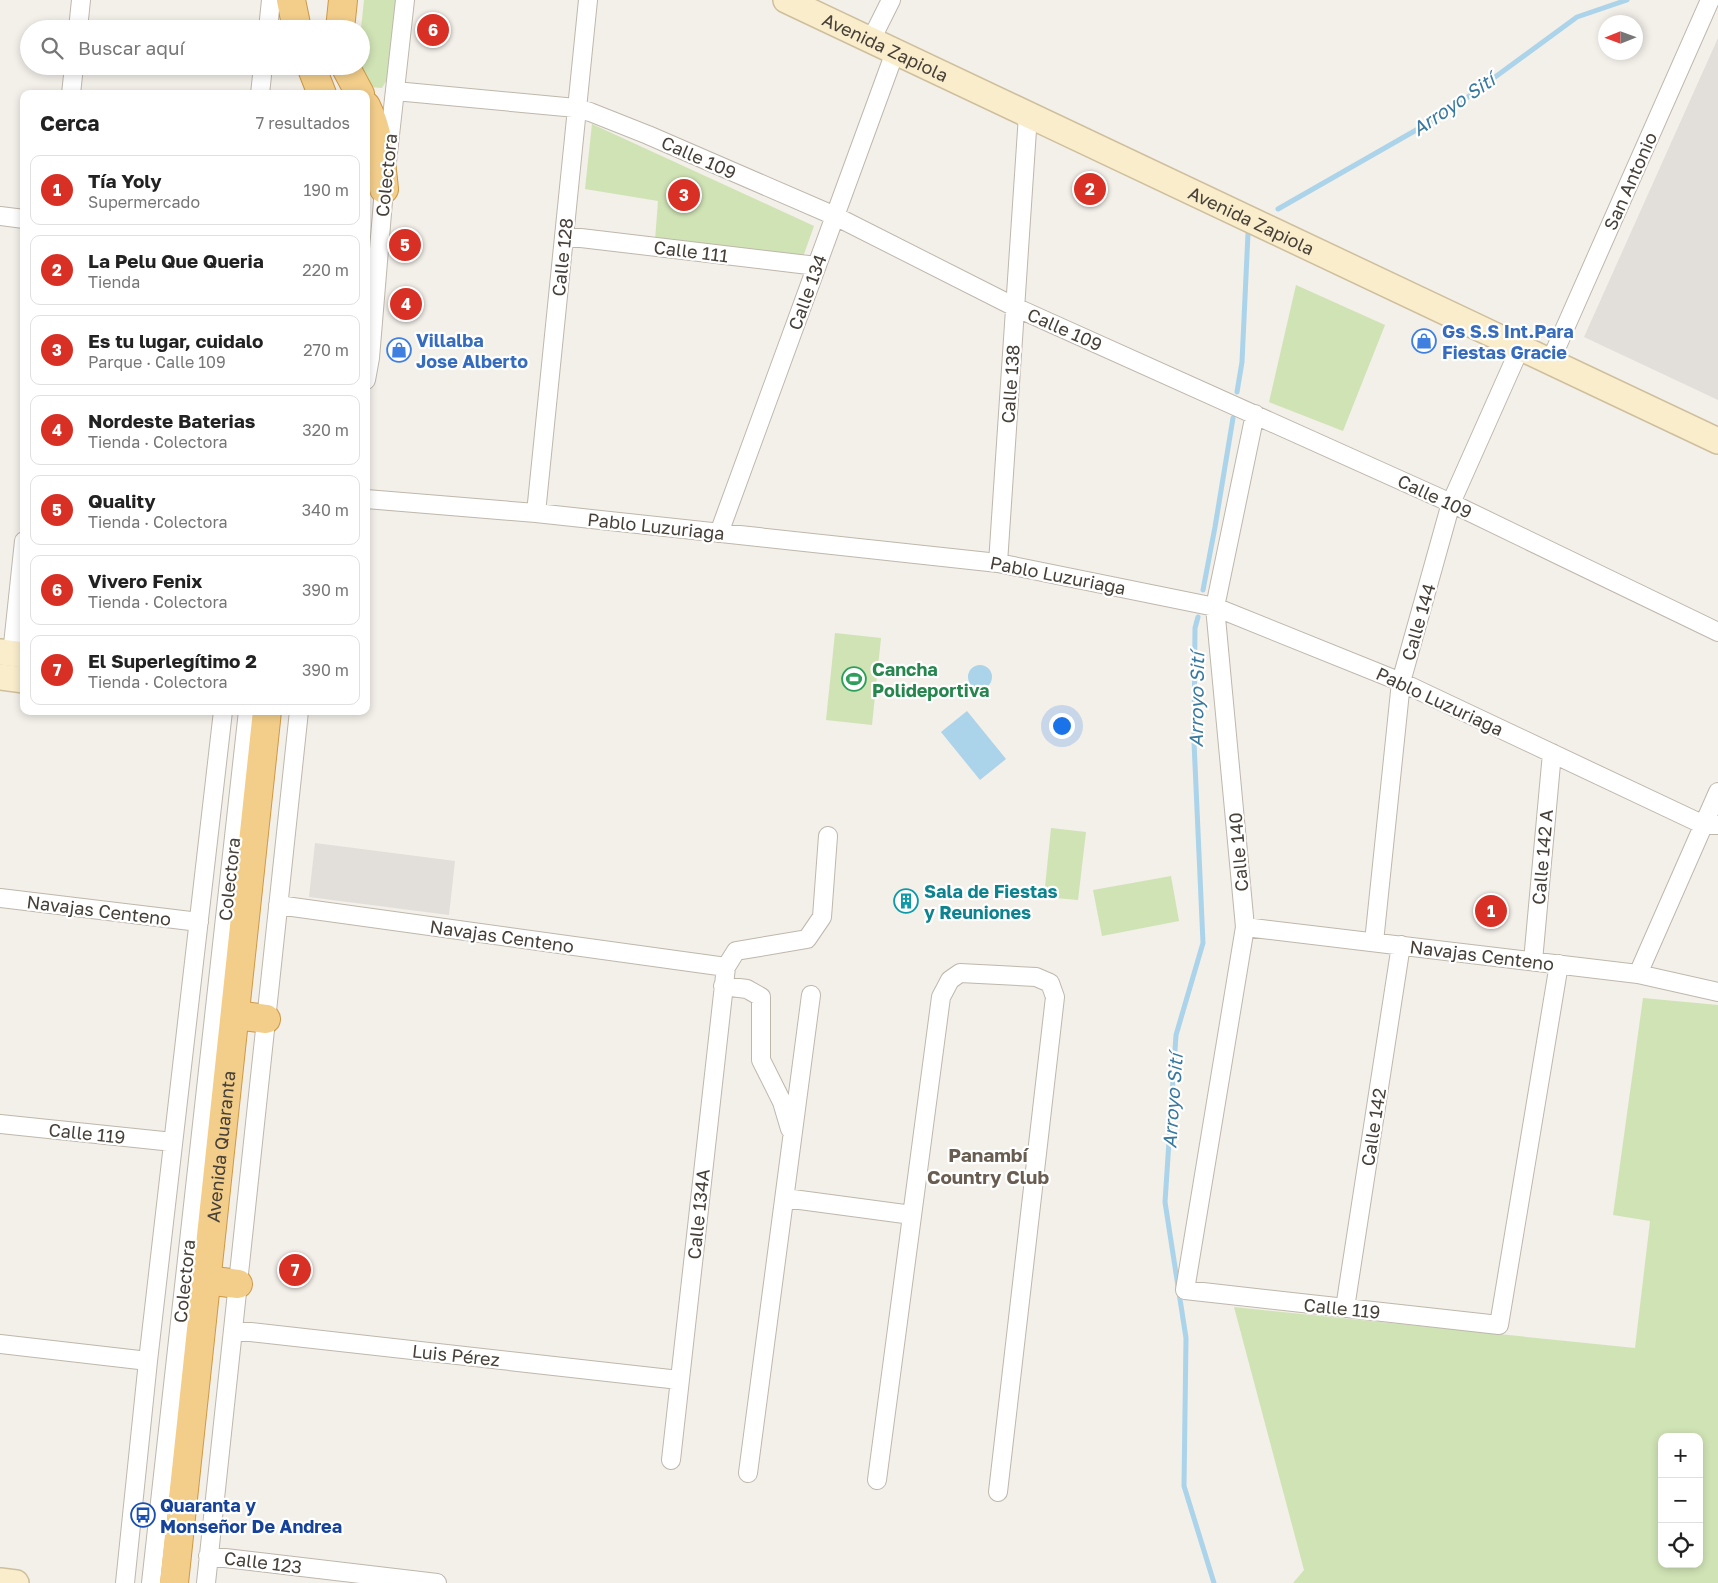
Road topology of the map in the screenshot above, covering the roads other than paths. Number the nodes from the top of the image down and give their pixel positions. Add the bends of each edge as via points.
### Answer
1 (82, 0) edge
2 (271, 0) edge
3 (291, 0) edge
4 (343, 0) edge
5 (405, 0) edge
6 (588, 0) edge
7 (786, 0) edge
8 (891, 0) edge
9 (1710, 0) edge
10 (79, 20) edge
11 (269, 20) edge
12 (296, 20) edge
13 (341, 20) edge
14 (871, 40) junction
15 (895, 52) junction
16 (73, 75) edge
17 (262, 75) edge
18 (315, 75) edge
19 (335, 75) edge
20 (350, 75) edge
21 (72, 90) edge
22 (260, 90) edge
23 (320, 90) edge
24 (333, 90) edge
25 (358, 90) edge
26 (395, 91) junction
27 (576, 108) junction
28 (370, 113) edge
29 (1028, 115) junction
30 (384, 188) junction
31 (0, 216) edge
32 (835, 216) junction
33 (20, 218) edge
34 (564, 236) junction
35 (817, 266) junction
36 (1015, 307) junction
37 (1520, 348) junction
38 (370, 358) edge
39 (1550, 362) junction
40 (1255, 414) junction
41 (1718, 441) edge
42 (370, 499) edge
43 (1451, 503) junction
44 (536, 513) junction
45 (719, 533) junction
46 (998, 563) junction
47 (20, 578) edge
48 (1215, 607) junction
49 (1718, 632) edge
50 (12, 654) edge
51 (0, 677) edge
52 (20, 680) edge
53 (1401, 682) junction
54 (223, 715) edge
55 (248, 715) edge
56 (267, 715) edge
57 (299, 715) edge
58 (1552, 753) junction
59 (1718, 792) edge
60 (1711, 825) edge
61 (828, 836) dead end
62 (0, 898) edge
63 (278, 905) junction
64 (199, 922) junction
65 (1245, 927) junction
66 (1374, 942) junction
67 (1401, 945) junction
68 (1533, 961) junction
69 (1559, 964) junction
70 (726, 967) junction
71 (1638, 974) junction
72 (723, 986) junction
73 (1718, 992) edge
74 (812, 995) dead end
75 (235, 1016) junction
76 (266, 1019) junction
77 (0, 1124) edge
78 (793, 1137) junction
79 (173, 1142) junction
80 (785, 1198) junction
81 (912, 1215) junction
82 (206, 1280) junction
83 (238, 1284) junction
84 (1185, 1290) joint
85 (1346, 1308) junction
86 (233, 1330) junction
87 (0, 1344) edge
88 (148, 1360) junction
89 (679, 1380) junction
90 (671, 1460) dead end
91 (748, 1473) dead end
92 (877, 1480) dead end
93 (998, 1492) dead end
94 (208, 1556) junction
95 (0, 1581) edge
96 (16, 1583) edge
97 (125, 1583) edge
98 (151, 1583) edge
99 (174, 1583) edge
100 (206, 1583) edge
101 (438, 1583) edge

1 - 10 street
2 - 11 street
3 - 12 highway
4 - 13 highway
5 - 26 street, Colectora
6 - 27 street, Calle 128
7 - 14 main road, Avenida Zapiola
8 - 14 street
9 - 39 street, San Antonio
14 - 15 main road, Avenida Zapiola
15 - 29 main road, Avenida Zapiola
15 - 32 street, Calle 134
16 - 21 street
17 - 22 street
18 - 23 highway
19 - 24 highway
20 - 25 highway
26 - 27 street, Calle 109
26 - 30 street, Colectora
27 - 32 street, Calle 109 via 648,135
27 - 34 street, Calle 128
28 - 30 highway via 380,151
29 - 36 street, Calle 138
29 - 37 main road, Avenida Zapiola
30 - 38 street, Colectora
31 - 33 street
32 - 35 street, Calle 134
32 - 36 street, Calle 109
34 - 35 street, Calle 111
34 - 44 street, Calle 128
35 - 45 street, Calle 134
36 - 40 street, Calle 109
36 - 46 street, Calle 138
37 - 39 main road, Avenida Zapiola
37 - 43 street, Calle 144
39 - 41 main road, Avenida Zapiola
40 - 43 street, Calle 109
40 - 48 street, Calle 140
42 - 44 street, Pablo Luzuriaga
43 - 49 street, Calle 109
43 - 53 street, Calle 144
44 - 45 street, Pablo Luzuriaga
45 - 46 street, Pablo Luzuriaga
46 - 48 street, Pablo Luzuriaga
47 - 50 street
48 - 53 street, Pablo Luzuriaga
48 - 65 street, Calle 140
51 - 52 main road
53 - 58 street, Pablo Luzuriaga
53 - 66 street, Calle 144
54 - 64 street
55 - 98 street, Colectora
56 - 75 highway, Avenida Quaranta
57 - 63 street
58 - 60 street, Pablo Luzuriaga
58 - 68 street, Calle 142 A
59 - 60 street
60 - 71 street
61 - 70 street via 822,917 807,938 736,951
62 - 64 street, Navajas Centeno
63 - 70 street, Navajas Centeno
63 - 76 street
64 - 79 street
65 - 66 street, Navajas Centeno
65 - 84 street, Calle 140
66 - 67 street, Navajas Centeno
67 - 68 street, Navajas Centeno
67 - 85 street, Calle 142
68 - 69 street, Navajas Centeno
69 - 71 street, Navajas Centeno
69 - 85 street, Calle 119 via 1499,1325
70 - 72 street, Calle 134A
71 - 73 street, Navajas Centeno
72 - 78 street via 747,989 761,997 761,1060 782,1102
72 - 89 street, Calle 134A
74 - 78 street
75 - 76 highway
75 - 82 highway, Avenida Quaranta
76 - 83 street
77 - 79 street, Calle 119
78 - 80 street
79 - 88 street
80 - 81 street
80 - 91 street
81 - 92 street
81 - 93 street via 941,997 950,980 960,973 1036,977 1050,983 1056,997
82 - 83 highway
82 - 99 highway, Avenida Quaranta
83 - 86 street
84 - 85 street, Calle 119
86 - 89 street, Luis Pérez
86 - 94 street
87 - 88 street
88 - 97 street
89 - 90 street, Calle 134A
94 - 100 street
94 - 101 street, Calle 123
95 - 96 main road

